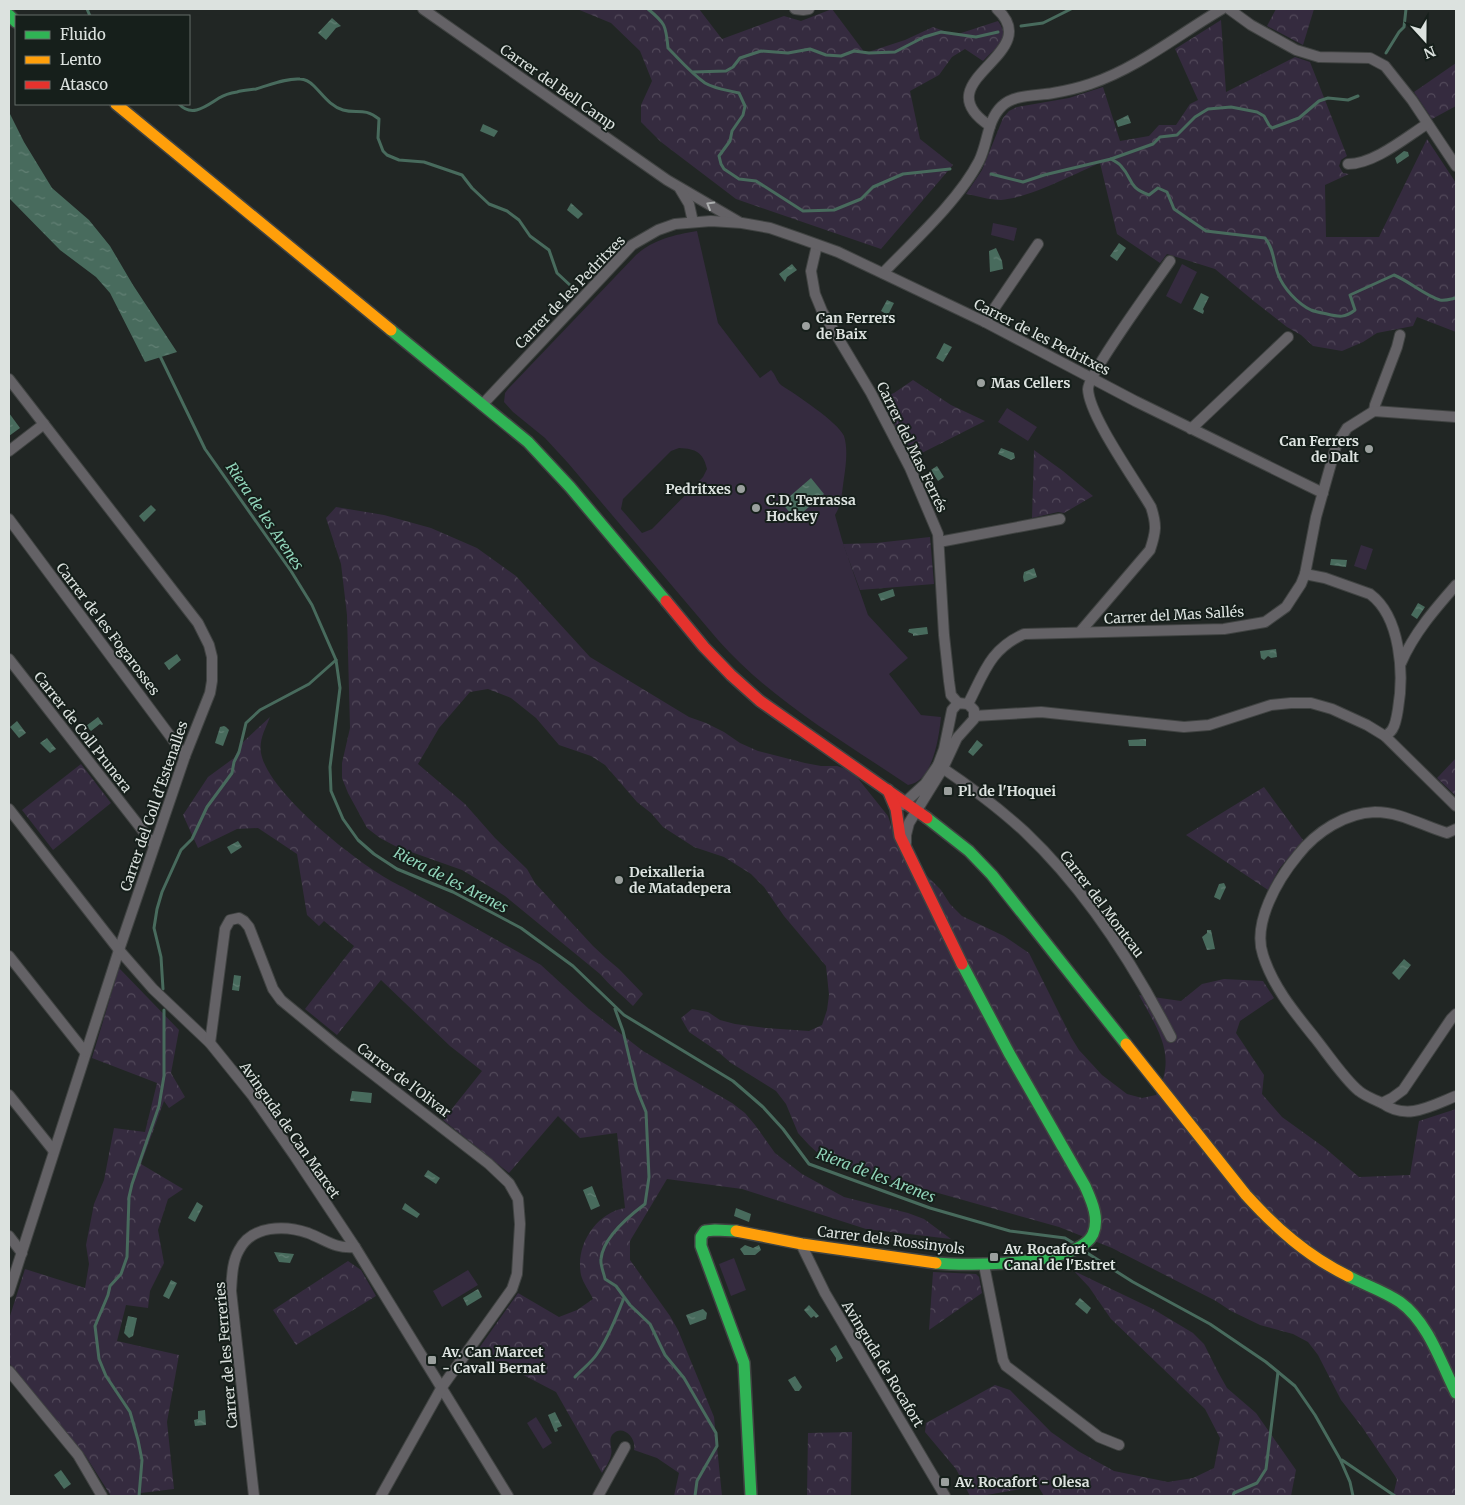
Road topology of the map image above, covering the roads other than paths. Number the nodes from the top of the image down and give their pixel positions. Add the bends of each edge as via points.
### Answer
1 (423, 9) edge
2 (795, 9) edge
3 (809, 9) edge
4 (997, 9) edge
5 (1222, 9) edge
6 (1230, 9) edge
7 (117, 105) edge
8 (1427, 124) junction
9 (990, 126) junction
10 (1348, 164) dead end
11 (1456, 166) edge
12 (678, 186) junction
13 (693, 222) junction
14 (742, 223) junction
15 (1038, 244) dead end
16 (817, 245) junction
17 (1170, 261) dead end
18 (883, 273) junction
19 (985, 322) junction
20 (1400, 335) dead end
21 (1288, 337) dead end
22 (1092, 378) junction
23 (9, 379) edge
24 (482, 405) junction
25 (1374, 410) junction
26 (1456, 417) edge
27 (44, 424) junction
28 (1191, 429) junction
29 (9, 451) edge
30 (1323, 493) junction
31 (9, 519) edge
32 (1060, 519) dead end
33 (939, 542) junction
34 (1305, 574) junction
35 (1456, 585) edge
36 (1080, 632) junction
37 (9, 659) edge
38 (1400, 664) junction
39 (963, 704) junction
40 (952, 718) junction
41 (971, 721) junction
42 (1385, 736) junction
43 (185, 756) junction
44 (940, 767) junction
45 (886, 788) junction
46 (905, 802) junction
47 (1456, 806) edge
48 (9, 809) edge
49 (917, 810) junction
50 (935, 822) junction
51 (902, 826) junction
52 (1456, 829) edge
53 (154, 845) junction
54 (119, 950) junction
55 (9, 956) edge
56 (1456, 1014) edge
57 (1171, 1037) dead end
58 (210, 1043) junction
59 (85, 1052) junction
60 (9, 1095) edge
61 (1456, 1096) edge
62 (1382, 1103) junction
63 (53, 1150) junction
64 (9, 1236) edge
65 (801, 1244) junction
66 (355, 1247) junction
67 (22, 1253) junction
68 (984, 1265) junction
69 (9, 1292) edge
70 (9, 1371) edge
71 (442, 1387) junction
72 (1456, 1393) edge
73 (1119, 1444) dead end
74 (625, 1447) dead end
75 (102, 1496) edge
76 (254, 1496) edge
77 (381, 1496) edge
78 (508, 1496) edge
79 (598, 1496) edge
80 (751, 1496) edge
81 (945, 1496) edge

1 - 12 street, Carrer del Bell Camp
2 - 3 street
4 - 9 street via 1010,29 1008,41 974,82 968,101 973,111
5 - 9 street via 1107,77 1064,91 1009,101 1001,107
6 - 8 street via 1251,25 1296,50 1319,57 1370,58 1384,66
7 - 24 street
8 - 10 street via 1373,159
8 - 11 street
9 - 18 street via 980,160 966,181 930,225
12 - 13 street via 689,204
14 -> 12 street, Carrer de les Pedritxes
13 - 14 street, Carrer de les Pedritxes
13 - 24 street, Carrer de les Pedritxes via 658,230 632,245
14 - 16 street, Carrer de les Pedritxes via 770,228
15 - 19 street
16 - 18 street, Carrer de les Pedritxes
16 - 33 street, Carrer del Mas Ferrés via 811,271 815,294 897,442 920,489
17 - 22 street
18 - 19 street, Carrer de les Pedritxes
19 - 22 street, Carrer de les Pedritxes
20 - 25 street
21 - 28 street
22 - 28 street, Carrer de les Pedritxes
22 - 36 street via 1088,387 1090,400 1151,507 1156,522 1150,550
23 - 27 street, Carrer del Coll d'Estenalles
24 - 45 street via 543,457 731,675 760,701
25 - 26 street
25 - 30 street, Carrer del Mas Sallés via 1347,428 1336,446
27 - 29 street
27 - 43 street, Carrer del Coll d'Estenalles via 198,623 209,645 213,668 210,693
28 - 30 street, Carrer de les Pedritxes
30 - 34 street, Carrer del Mas Sallés
31 - 43 street, Carrer de les Fogarosses
32 - 33 street
33 - 39 street, Carrer del Mas Ferrés via 951,695
34 - 36 street, Carrer del Mas Sallés via 1286,607 1265,622 1224,629
34 - 38 street via 1351,586 1376,599 1386,612
35 - 38 street via 1420,628
36 - 39 street, Carrer del Mas Sallés via 1024,634 1011,640 1000,648
37 - 53 street, Carrer de Coll Prunera
38 - 42 street via 1399,703 1394,728
39 - 40 street via 952,710
39 - 41 street via 974,710
40 - 41 street via 962,726
40 - 44 street
41 - 42 street via 1041,712 1184,727 1209,724 1271,705 1311,703 1332,708
41 - 44 street
42 - 47 street
43 - 53 street, Carrer del Coll d'Estenalles
44 - 46 street
44 - 49 street
44 - 57 street, Carrer del Montcau via 1024,831 1059,867 1134,969
45 - 46 street
45 - 51 street, Carrer dels Rossinyols
46 - 49 street
46 - 51 street via 899,812
48 - 54 street, Avinguda de Can Marcet
49 - 50 street
49 - 51 street via 909,823
50 - 51 street
50 - 72 street via 992,875 1271,1223 1324,1264 1402,1304 1420,1323
51 - 68 street, Carrer dels Rossinyols via 900,836 907,852 977,992 1082,1180 1094,1215 1095,1228 1080,1248 1054,1256
52 - 62 street via 1447,833 1393,813 1361,813 1344,820 1304,847 1275,889 1264,915 1262,954 1283,996 1359,1091
53 - 54 street, Carrer del Coll d'Estenalles
54 - 58 street, Avinguda de Can Marcet via 153,989
54 - 59 street, Carrer del Coll d'Estenalles
55 - 59 street
56 - 62 street via 1403,1090
58 - 66 street, Avinguda de Can Marcet via 294,1155
58 - 71 street, Carrer de l'Olivar via 225,929 230,920 239,918 249,927 273,990 281,1000 489,1164 514,1189 520,1208 515,1282
59 - 63 street, Carrer del Coll d'Estenalles
60 - 63 street
61 - 62 street via 1414,1112 1399,1112
63 - 67 street, Carrer del Coll d'Estenalles
64 - 67 street
65 - 68 street, Carrer dels Rossinyols via 950,1265
65 - 80 street, Carrer dels Rossinyols via 728,1230 712,1229 701,1237 705,1259 744,1363
65 - 81 street, Avinguda de Rocafort via 825,1293
66 - 71 street, Avinguda de Can Marcet
66 - 76 street, Carrer de les Ferreries via 337,1247 297,1230 271,1229 249,1238 239,1249 232,1278 232,1310
67 - 69 street, Carrer del Coll d'Estenalles
68 - 73 street via 1006,1366 1099,1437
70 - 75 street via 78,1455
71 - 77 street
71 - 78 street, Avinguda de Can Marcet
74 - 79 street

